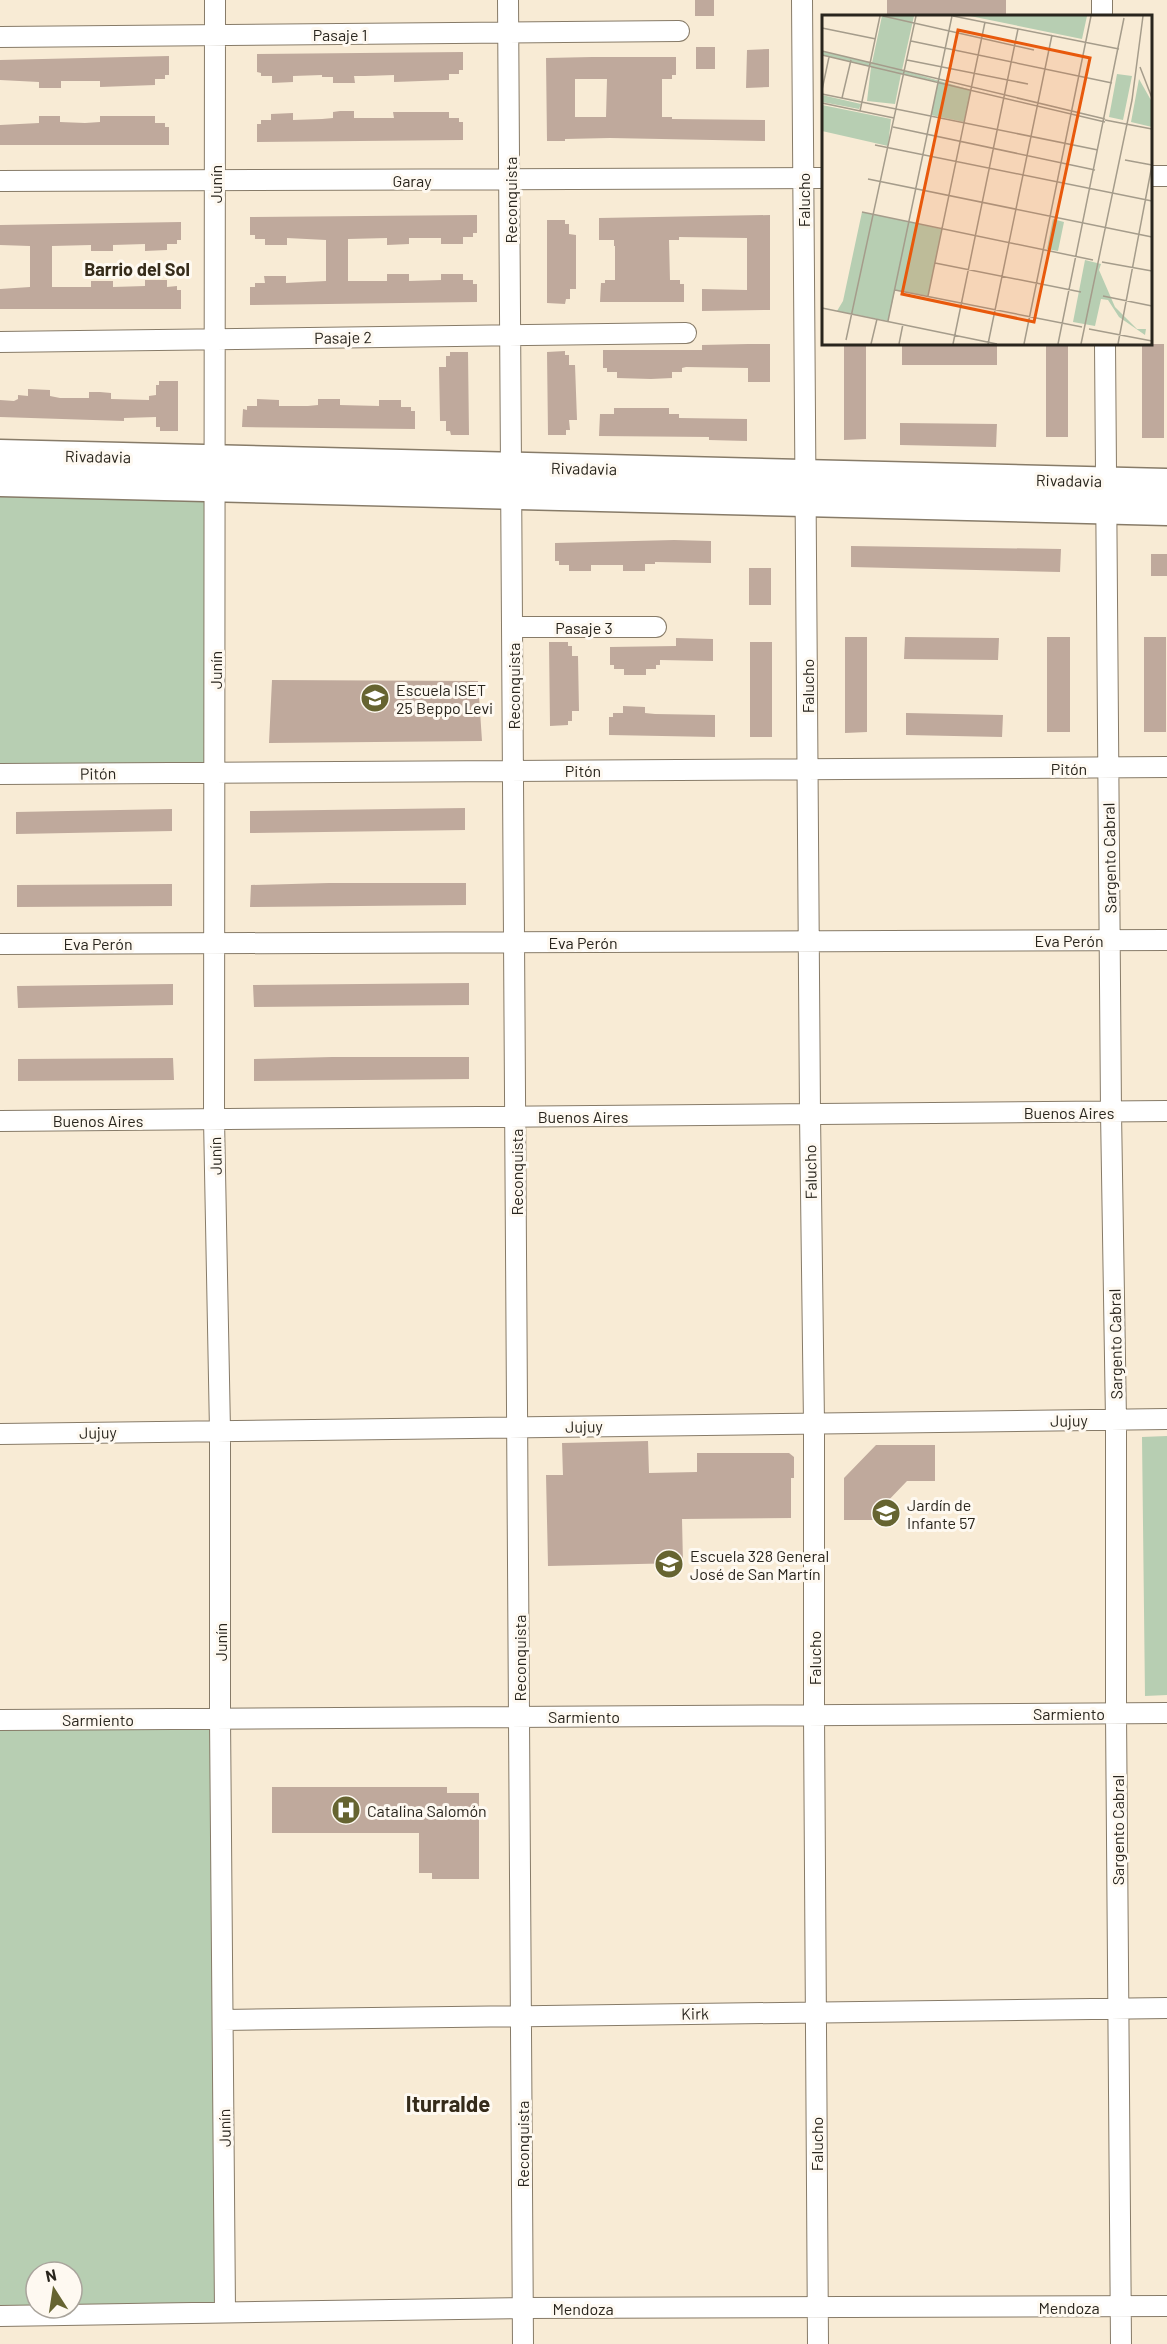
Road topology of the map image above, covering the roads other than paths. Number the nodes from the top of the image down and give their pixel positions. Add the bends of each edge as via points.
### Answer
1 (215, 0) edge
2 (508, 0) edge
3 (802, 0) edge
4 (679, 31) dead end
5 (508, 33) junction
6 (215, 35) junction
7 (0, 37) edge
8 (803, 178) junction
9 (822, 178) edge
10 (509, 179) junction
11 (215, 180) junction
12 (0, 181) edge
13 (686, 333) dead end
14 (510, 335) junction
15 (215, 339) junction
16 (0, 342) edge
17 (1105, 345) edge
18 (0, 454) edge
19 (215, 459) junction
20 (511, 466) junction
21 (805, 474) junction
22 (1106, 481) junction
23 (0, 482) edge
24 (1167, 483) edge
25 (215, 488) junction
26 (511, 495) junction
27 (806, 502) junction
28 (1106, 509) junction
29 (1167, 511) edge
30 (512, 627) junction
31 (656, 627) dead end
32 (1167, 767) edge
33 (807, 768) junction
34 (1108, 768) junction
35 (513, 770) junction
36 (214, 772) junction
37 (0, 774) edge
38 (1110, 940) junction
39 (1167, 940) edge
40 (808, 941) junction
41 (514, 942) junction
42 (214, 943) junction
43 (0, 944) edge
44 (1167, 1111) edge
45 (1111, 1112) junction
46 (810, 1114) junction
47 (515, 1116) junction
48 (214, 1119) junction
49 (0, 1121) edge
50 (1167, 1419) edge
51 (1116, 1420) junction
52 (814, 1424) junction
53 (517, 1427) junction
54 (220, 1431) junction
55 (0, 1434) edge
56 (1116, 1713) junction
57 (1167, 1713) edge
58 (814, 1715) junction
59 (519, 1717) junction
60 (220, 1718) junction
61 (0, 1720) edge
62 (1167, 2008) edge
63 (1118, 2009) junction
64 (815, 2011) junction
65 (521, 2015) junction
66 (223, 2020) junction
67 (1167, 2306) edge
68 (817, 2307) junction
69 (1120, 2307) junction
70 (523, 2308) junction
71 (225, 2312) junction
72 (0, 2316) edge
73 (523, 2344) edge
74 (818, 2344) edge
75 (1121, 2344) edge

1 - 6 street, Junín
2 - 5 street, Reconquista
3 - 8 street, Falucho
4 - 5 street, Pasaje 1
5 - 6 street, Pasaje 1
5 - 10 street, Reconquista
6 - 7 street, Pasaje 1
6 - 11 street, Junín
8 - 9 street, Garay
8 - 10 street, Garay
8 - 21 street, Falucho
10 - 11 street, Garay
10 - 14 street, Reconquista
11 - 12 street, Garay
11 - 15 street, Junín
13 - 14 street, Pasaje 2
14 - 15 street, Pasaje 2
14 - 20 street, Reconquista
15 - 16 street, Pasaje 2
15 - 19 street, Junín
17 - 22 street, Sargento Cabral
18 - 19 street, Rivadavia
19 - 20 street, Rivadavia
19 - 25 street, Junín
20 - 21 street, Rivadavia
20 - 26 street, Reconquista
21 - 22 street, Rivadavia
21 - 27 street, Falucho
22 - 24 street, Rivadavia
22 - 28 street, Sargento Cabral
23 - 25 street, Rivadavia
25 - 26 street, Rivadavia
25 - 36 street, Junín
26 - 27 street, Rivadavia
26 - 30 street, Reconquista
27 - 28 street, Rivadavia
27 - 33 street, Falucho
28 - 29 street, Rivadavia
28 - 34 street, Sargento Cabral
30 - 31 street, Pasaje 3
30 - 35 street, Reconquista
32 - 34 street, Pitón
33 - 34 street, Pitón
33 - 35 street, Pitón
33 - 40 street, Falucho
34 - 38 street, Sargento Cabral
35 - 36 street, Pitón
35 - 41 street, Reconquista
36 - 37 street, Pitón
36 - 42 street, Junín
38 - 39 street, Eva Perón
38 - 40 street, Eva Perón
38 - 45 street, Sargento Cabral
40 - 41 street, Eva Perón
40 - 46 street, Falucho
41 - 42 street, Eva Perón
41 - 47 street, Reconquista
42 - 43 street, Eva Perón
42 - 48 street, Junín
44 - 45 street, Buenos Aires
45 - 46 street, Buenos Aires
45 - 51 street, Sargento Cabral
46 - 47 street, Buenos Aires
46 - 52 street, Falucho
47 - 48 street, Buenos Aires
47 - 53 street, Reconquista
48 - 49 street, Buenos Aires
48 - 54 street, Junín
50 - 51 street, Jujuy
51 - 52 street, Jujuy
51 - 56 street, Sargento Cabral
52 - 53 street, Jujuy
52 - 58 street, Falucho
53 - 54 street, Jujuy
53 - 59 street, Reconquista
54 - 55 street, Jujuy
54 - 60 street, Junín
56 - 57 street, Sarmiento
56 - 58 street, Sarmiento
56 - 63 street, Sargento Cabral
58 - 59 street, Sarmiento
58 - 64 street, Falucho
59 - 60 street, Sarmiento
59 - 65 street, Reconquista
60 - 61 street, Sarmiento
60 - 66 street, Junín
62 - 63 street, Kirk
63 - 64 street, Kirk
63 - 69 street, Sargento Cabral
64 - 65 street, Kirk
64 - 68 street, Falucho
65 - 66 street, Kirk
65 - 70 street, Reconquista
66 - 71 street, Junín
67 - 69 street, Mendoza
68 - 69 street, Mendoza
68 - 70 street, Mendoza
68 - 74 street, Falucho
69 - 75 street, Sargento Cabral
70 - 71 street, Mendoza
70 - 73 street, Reconquista
71 - 72 street, Mendoza

